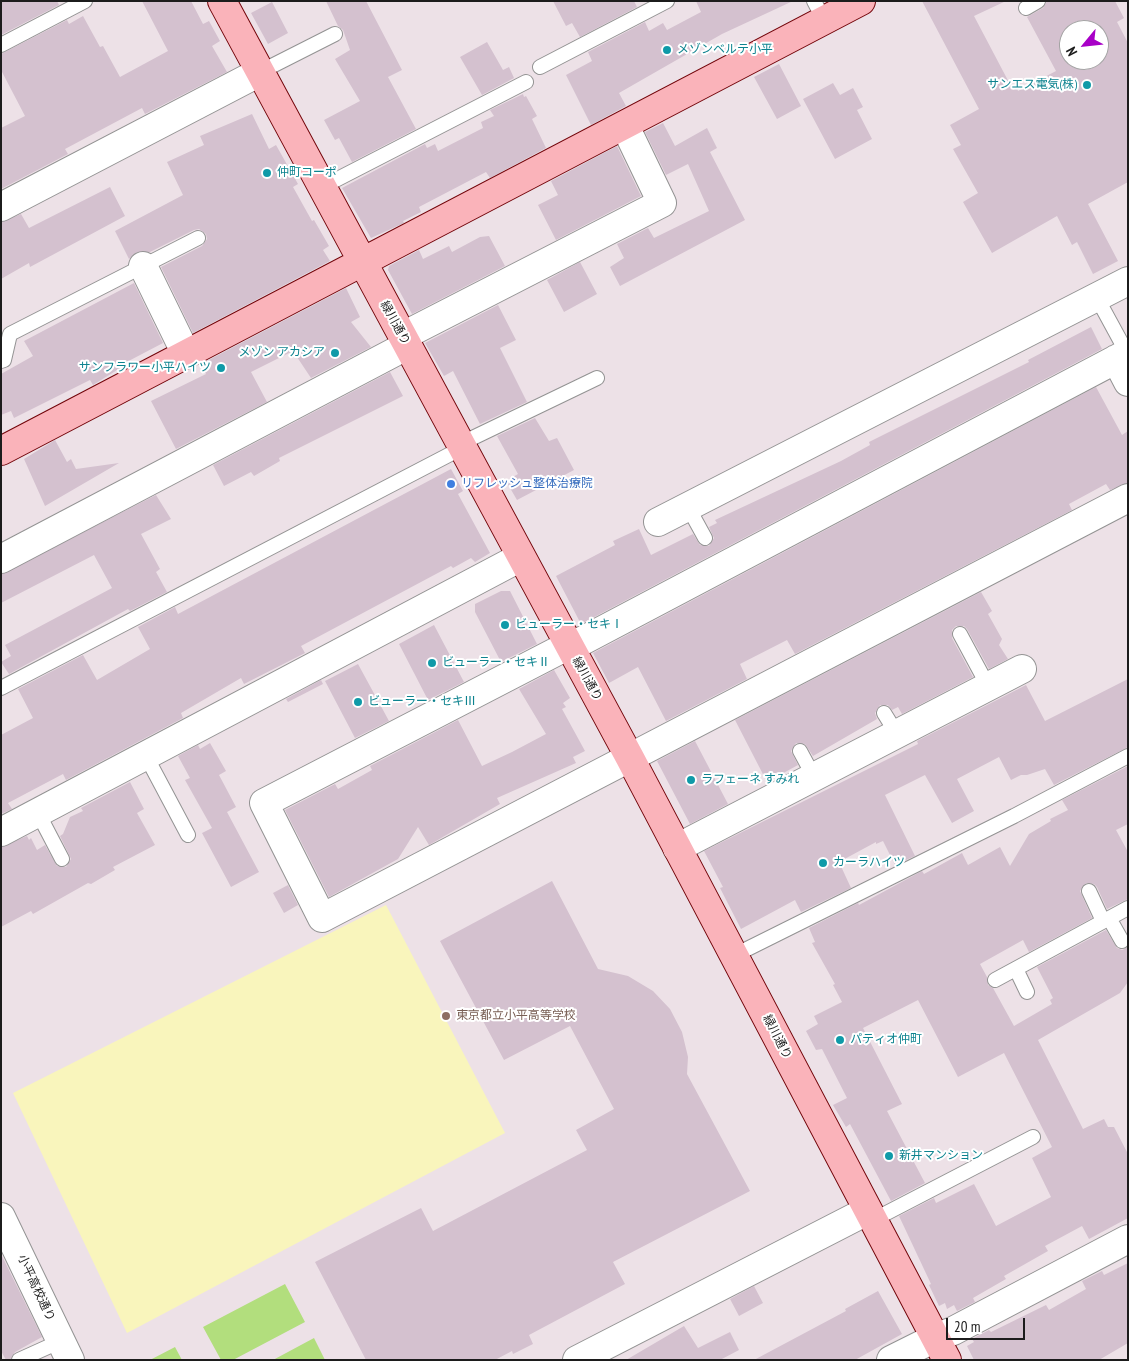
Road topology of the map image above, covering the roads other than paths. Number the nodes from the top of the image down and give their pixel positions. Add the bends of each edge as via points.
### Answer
1 (85, 1) edge
2 (222, 1) edge
3 (667, 1) edge
4 (861, 1) edge
5 (819, 11) edge
6 (335, 34) dead end
7 (1, 45) edge
8 (540, 67) dead end
9 (260, 72) junction
10 (526, 82) dead end
11 (625, 126) junction
12 (322, 187) junction
13 (1, 207) edge
14 (198, 238) dead end
15 (361, 261) junction
16 (143, 266) junction
17 (1128, 281) edge
18 (1096, 296) junction
19 (405, 340) junction
20 (186, 354) junction
21 (1, 362) edge
22 (1125, 362) edge
23 (597, 378) dead end
24 (461, 446) junction
25 (1, 451) edge
26 (1128, 498) edge
27 (688, 507) junction
28 (658, 522) dead end
29 (705, 538) dead end
30 (521, 557) junction
31 (1, 558) edge
32 (960, 634) dead end
33 (569, 645) junction
34 (1022, 669) dead end
35 (988, 686) junction
36 (1, 688) edge
37 (800, 751) dead end
38 (146, 756) junction
39 (1128, 756) edge
40 (630, 758) junction
41 (814, 777) junction
42 (38, 813) junction
43 (1, 832) edge
44 (188, 835) dead end
45 (677, 848) junction
46 (62, 859) dead end
47 (1089, 891) dead end
48 (1128, 908) edge
49 (1106, 920) junction
50 (1122, 941) dead end
51 (735, 955) junction
52 (1016, 968) junction
53 (995, 980) dead end
54 (1027, 992) dead end
55 (1033, 1137) dead end
56 (870, 1215) junction
57 (1, 1217) edge
58 (1128, 1239) edge
59 (8, 1247) edge
60 (941, 1349) edge
61 (65, 1350) edge
62 (19, 1360) edge
63 (577, 1360) edge
64 (891, 1360) edge

1 - 7 lane
2 - 9 street, 緑川通り
3 - 8 lane
4 - 5 street
5 - 11 street
6 - 9 lane
9 - 12 street, 緑川通り
9 - 13 street
10 - 12 lane
11 - 15 street
11 - 19 street via 662,203
12 - 15 street, 緑川通り
14 - 16 lane
15 - 19 street, 緑川通り
15 - 20 street
16 - 20 street
16 - 21 lane via 10,334
17 - 18 street
18 - 22 lane
18 - 27 street
19 - 24 street, 緑川通り
19 - 31 street
20 - 25 street
22 - 33 street
23 - 24 lane
24 - 30 street, 緑川通り
24 - 36 lane
26 - 40 street
27 - 28 street
27 - 29 lane
30 - 33 street, 緑川通り
30 - 38 street
32 - 35 lane
33 - 40 street, 緑川通り
33 - 40 street via 264,803 322,918
34 - 35 street
35 - 41 street via 890,723
37 - 41 lane
38 - 42 street
38 - 44 lane
39 - 51 lane
40 - 45 street, 緑川通り
41 - 45 street
42 - 43 street
42 - 46 lane
45 - 51 street, 緑川通り
47 - 49 lane
48 - 49 lane
49 - 50 lane
49 - 52 lane
51 - 56 street, 緑川通り
52 - 53 lane
52 - 54 lane
55 - 56 lane
56 - 60 street, 緑川通り
56 - 63 street
57 - 59 street, 小平高校通り
58 - 60 street via 953,1331
59 - 61 street, 小平高校通り
60 - 64 street
61 - 62 lane

